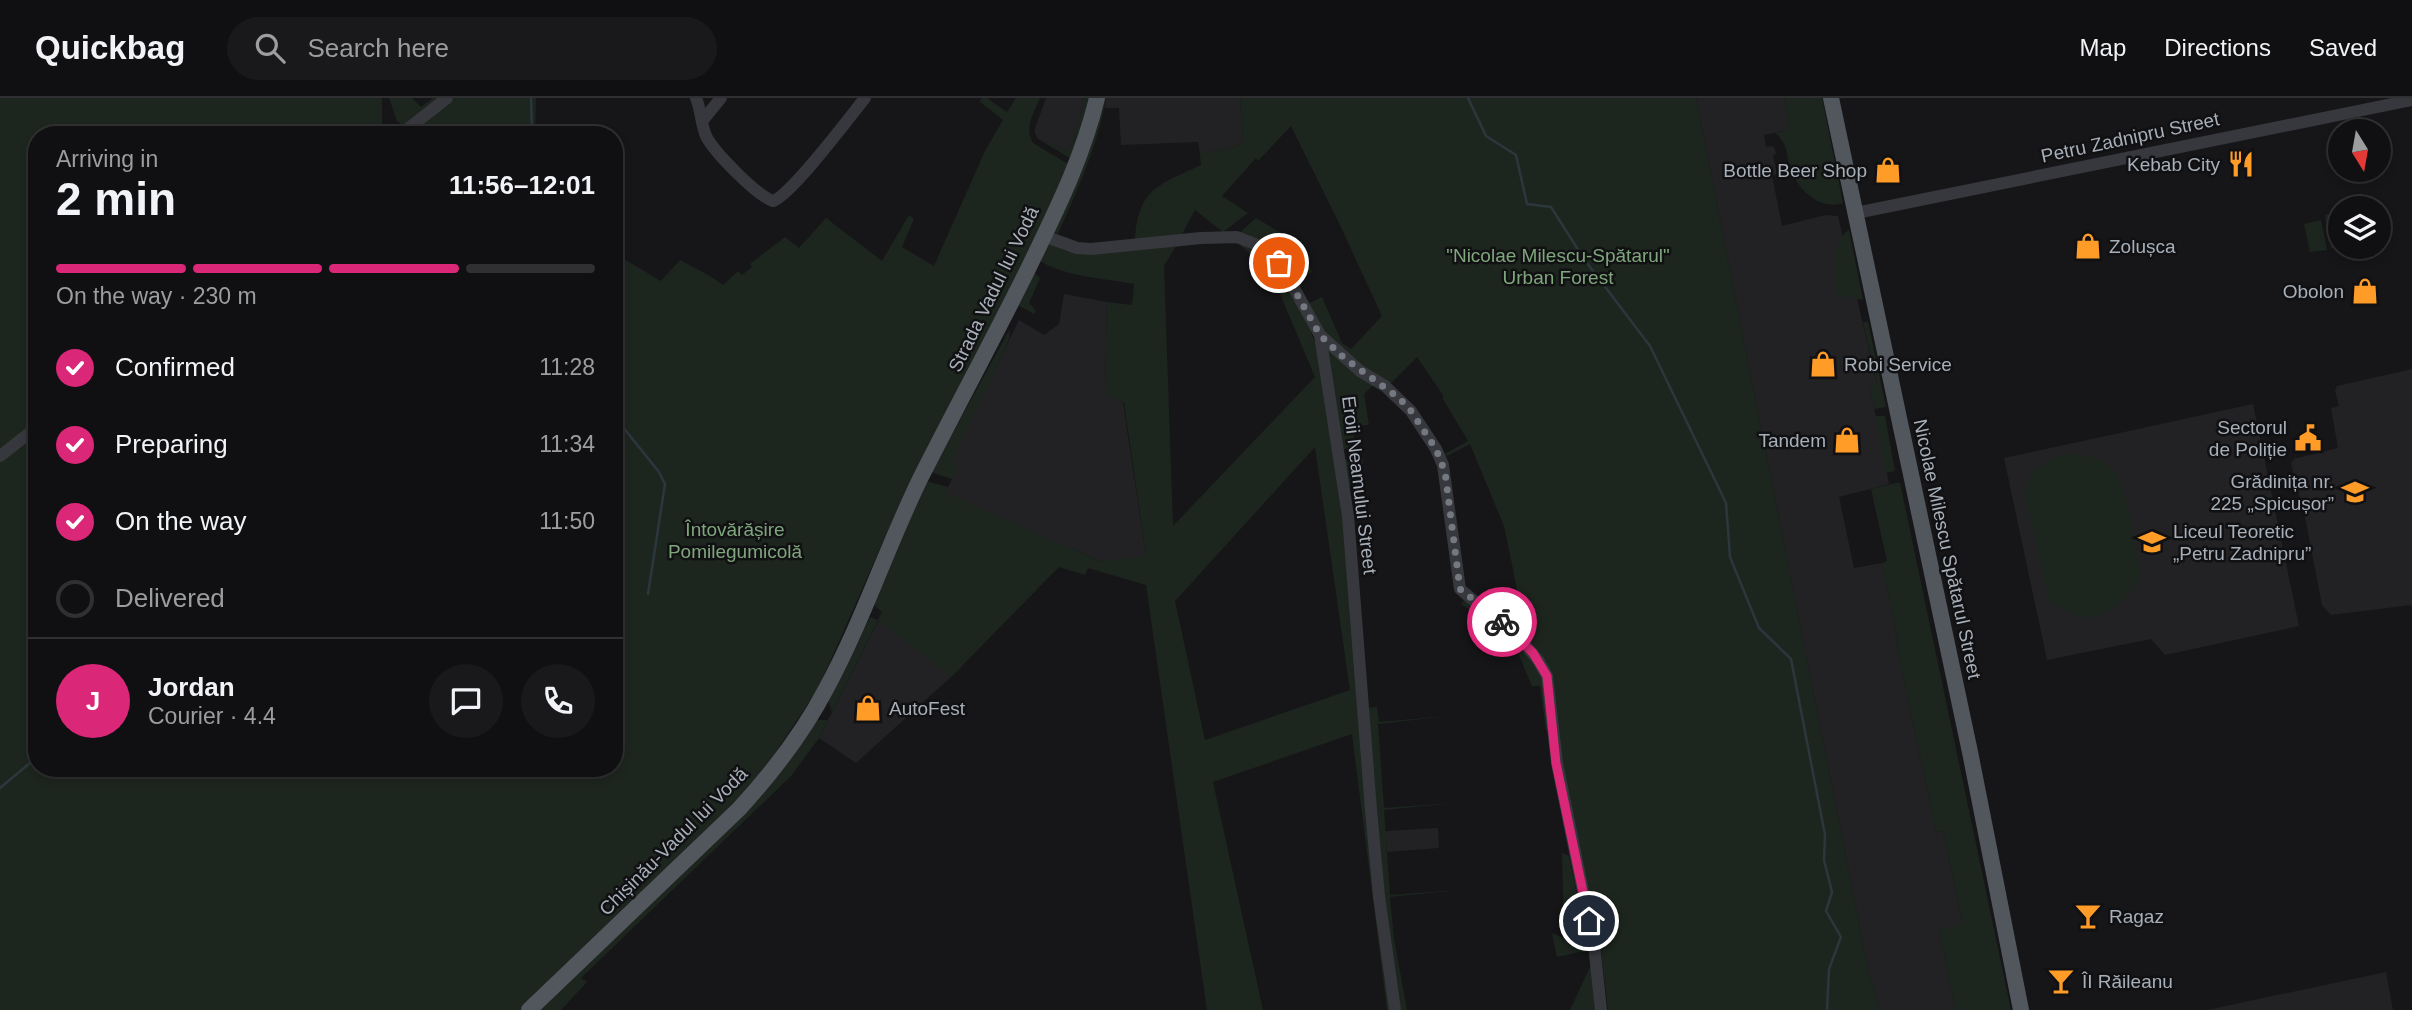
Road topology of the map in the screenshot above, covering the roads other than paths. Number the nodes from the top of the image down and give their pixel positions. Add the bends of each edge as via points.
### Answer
1 (447, 98) edge
2 (696, 98) edge
3 (720, 98) edge
4 (865, 98) edge
5 (1097, 98) edge
6 (1831, 98) edge
7 (2412, 100) edge
8 (704, 121) junction
9 (411, 126) edge
10 (1856, 213) junction
11 (1044, 236) junction
12 (1320, 335) junction
13 (28, 434) edge
14 (0, 456) edge
15 (913, 494) joint
16 (530, 1010) edge
17 (1395, 1010) edge
18 (1601, 1010) edge
19 (2021, 1010) edge

1 - 9 street
2 - 8 street
3 - 8 street
4 - 8 street via 774,201 719,152 707,137
5 - 11 main road, Strada Vadul lui Vodă via 1076,165
6 - 10 main road, Nicolae Milescu Spătarul Street
7 - 10 street, Petru Zadnipru Street
10 - 19 main road, Nicolae Milescu Spătarul Street
11 - 12 street, Eroii Neamului Street via 1091,249 1237,237 1273,256
11 - 15 main road, Strada Vadul lui Vodă
12 - 17 street, Eroii Neamului Street via 1352,548 1371,810
12 - 18 street via 1411,411 1443,465 1460,589 1522,641 1547,676 1556,763 1594,945
13 - 14 street
15 - 16 main road, Chișinău-Vadul lui Vodă via 825,691 764,781

